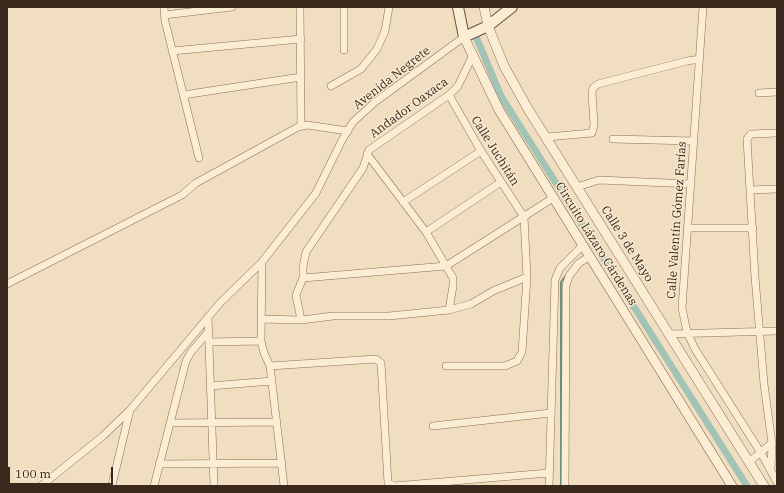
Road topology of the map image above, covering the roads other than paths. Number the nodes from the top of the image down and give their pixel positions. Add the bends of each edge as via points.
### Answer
1 (164, 7) edge
2 (232, 7) edge
3 (300, 7) edge
4 (344, 7) edge
5 (389, 7) edge
6 (458, 7) edge
7 (484, 7) edge
8 (512, 7) edge
9 (703, 7) edge
10 (164, 15) junction
11 (488, 26) junction
12 (464, 37) junction
13 (300, 39) junction
14 (344, 50) dead end
15 (172, 51) junction
16 (472, 57) junction
17 (700, 60) junction
18 (301, 77) junction
19 (331, 86) dead end
20 (777, 92) edge
21 (759, 94) dead end
22 (183, 95) junction
23 (449, 95) junction
24 (301, 126) junction
25 (348, 131) junction
26 (777, 134) edge
27 (546, 137) junction
28 (613, 139) dead end
29 (693, 141) junction
30 (481, 151) junction
31 (367, 154) junction
32 (198, 158) dead end
33 (501, 182) junction
34 (691, 184) junction
35 (577, 187) junction
36 (777, 189) edge
37 (750, 190) junction
38 (553, 198) junction
39 (403, 202) junction
40 (524, 217) junction
41 (687, 228) junction
42 (753, 228) junction
43 (426, 232) junction
44 (582, 246) junction
45 (589, 257) junction
46 (262, 262) junction
47 (446, 266) junction
48 (527, 277) junction
49 (303, 278) junction
50 (7, 284) edge
51 (449, 310) junction
52 (208, 317) junction
53 (262, 319) junction
54 (301, 320) junction
55 (209, 331) junction
56 (760, 331) junction
57 (777, 331) edge
58 (687, 332) junction
59 (669, 334) junction
60 (261, 341) junction
61 (209, 342) junction
62 (270, 366) junction
63 (446, 366) dead end
64 (272, 381) junction
65 (210, 386) junction
66 (130, 410) junction
67 (551, 413) junction
68 (211, 422) junction
69 (277, 422) junction
70 (170, 423) junction
71 (433, 426) dead end
72 (772, 443) junction
73 (761, 453) junction
74 (749, 462) junction
75 (282, 463) junction
76 (159, 464) junction
77 (214, 464) junction
78 (771, 471) junction
79 (549, 473) junction
80 (777, 482) edge
81 (112, 485) edge
82 (41, 486) edge
83 (154, 486) edge
84 (214, 486) edge
85 (284, 486) edge
86 (549, 486) edge
87 (565, 486) edge
88 (732, 486) edge
89 (764, 486) edge

1 - 10 street
2 - 10 street
3 - 13 street
4 - 14 street
5 - 19 street via 385,31 377,49 362,69
6 - 12 main road, Circuito Lázaro Cárdenas
7 - 11 street, Calle 3 de Mayo
8 - 11 main road
9 - 17 street, Calle Valentín Gómez Farías
10 - 15 street
11 - 12 main road
11 - 27 street, Calle 3 de Mayo via 504,66
12 - 16 street, Circuito Lázaro Cárdenas
12 - 25 street, Avenida Negrete via 375,102
13 - 15 street
13 - 18 street
15 - 22 street
16 - 23 street, Andador Oaxaca via 458,86
16 - 38 street, Circuito Lázaro Cárdenas via 499,110
17 - 27 street via 687,61 598,84 592,93 592,133
17 - 29 street, Calle Valentín Gómez Farías
18 - 22 street
18 - 24 street
20 - 21 street
22 - 32 street
23 - 30 street, Calle Juchitán
23 - 31 street, Andador Oaxaca via 369,150
24 - 25 street
24 - 50 street via 196,183 182,195
25 - 46 street, Avenida Negrete via 316,193
26 - 37 street via 751,134 747,139
27 - 35 street, Calle 3 de Mayo
28 - 29 street
29 - 34 street, Calle Valentín Gómez Farías
30 - 33 street, Calle Juchitán
30 - 39 street
31 - 39 street
31 - 49 street via 363,168 306,252
33 - 40 street, Calle Juchitán
33 - 43 street
34 - 35 street via 599,180
34 - 41 street, Calle Valentín Gómez Farías
35 - 59 street, Calle 3 de Mayo
36 - 37 street
37 - 42 street
38 - 40 street
38 - 44 street, Circuito Lázaro Cárdenas
39 - 43 street
40 - 47 street
40 - 48 street
41 - 42 street
41 - 58 street, Calle Valentín Gómez Farías via 682,308
42 - 56 street
43 - 47 street
44 - 45 street, Circuito Lázaro Cárdenas
44 - 67 street via 560,268 555,280
45 - 87 street via 579,263 569,276 566,286
45 - 88 street, Circuito Lázaro Cárdenas
46 - 52 street, Avenida Negrete
46 - 53 street
47 - 49 street
47 - 51 street via 453,278
48 - 51 street via 493,291 471,304
48 - 63 street via 523,345 517,361 505,366
49 - 54 street via 296,295
51 - 54 street
52 - 55 street
52 - 66 street, Avenida Negrete
53 - 54 street
53 - 60 street
55 - 61 street
55 - 70 street via 186,361
56 - 57 street
56 - 58 street
56 - 72 street
58 - 59 street
58 - 73 street, Calle Valentín Gómez Farías via 705,367
59 - 74 street, Calle 3 de Mayo
60 - 61 street
60 - 62 street
61 - 65 street
62 - 64 street
62 - 79 street via 376,359 381,363 388,483 394,486
64 - 65 street
64 - 69 street
65 - 68 street
66 - 81 street
66 - 82 street, Avenida Negrete via 103,436
67 - 71 street
67 - 79 street
68 - 69 street
68 - 70 street
68 - 77 street
69 - 75 street
70 - 76 street
72 - 73 street
72 - 78 street
73 - 74 street
73 - 78 street, Calle Valentín Gómez Farías
74 - 89 street, Calle 3 de Mayo
75 - 77 street
75 - 85 street
76 - 77 street
76 - 83 street
77 - 84 street
78 - 80 street, Calle Valentín Gómez Farías
79 - 86 street

